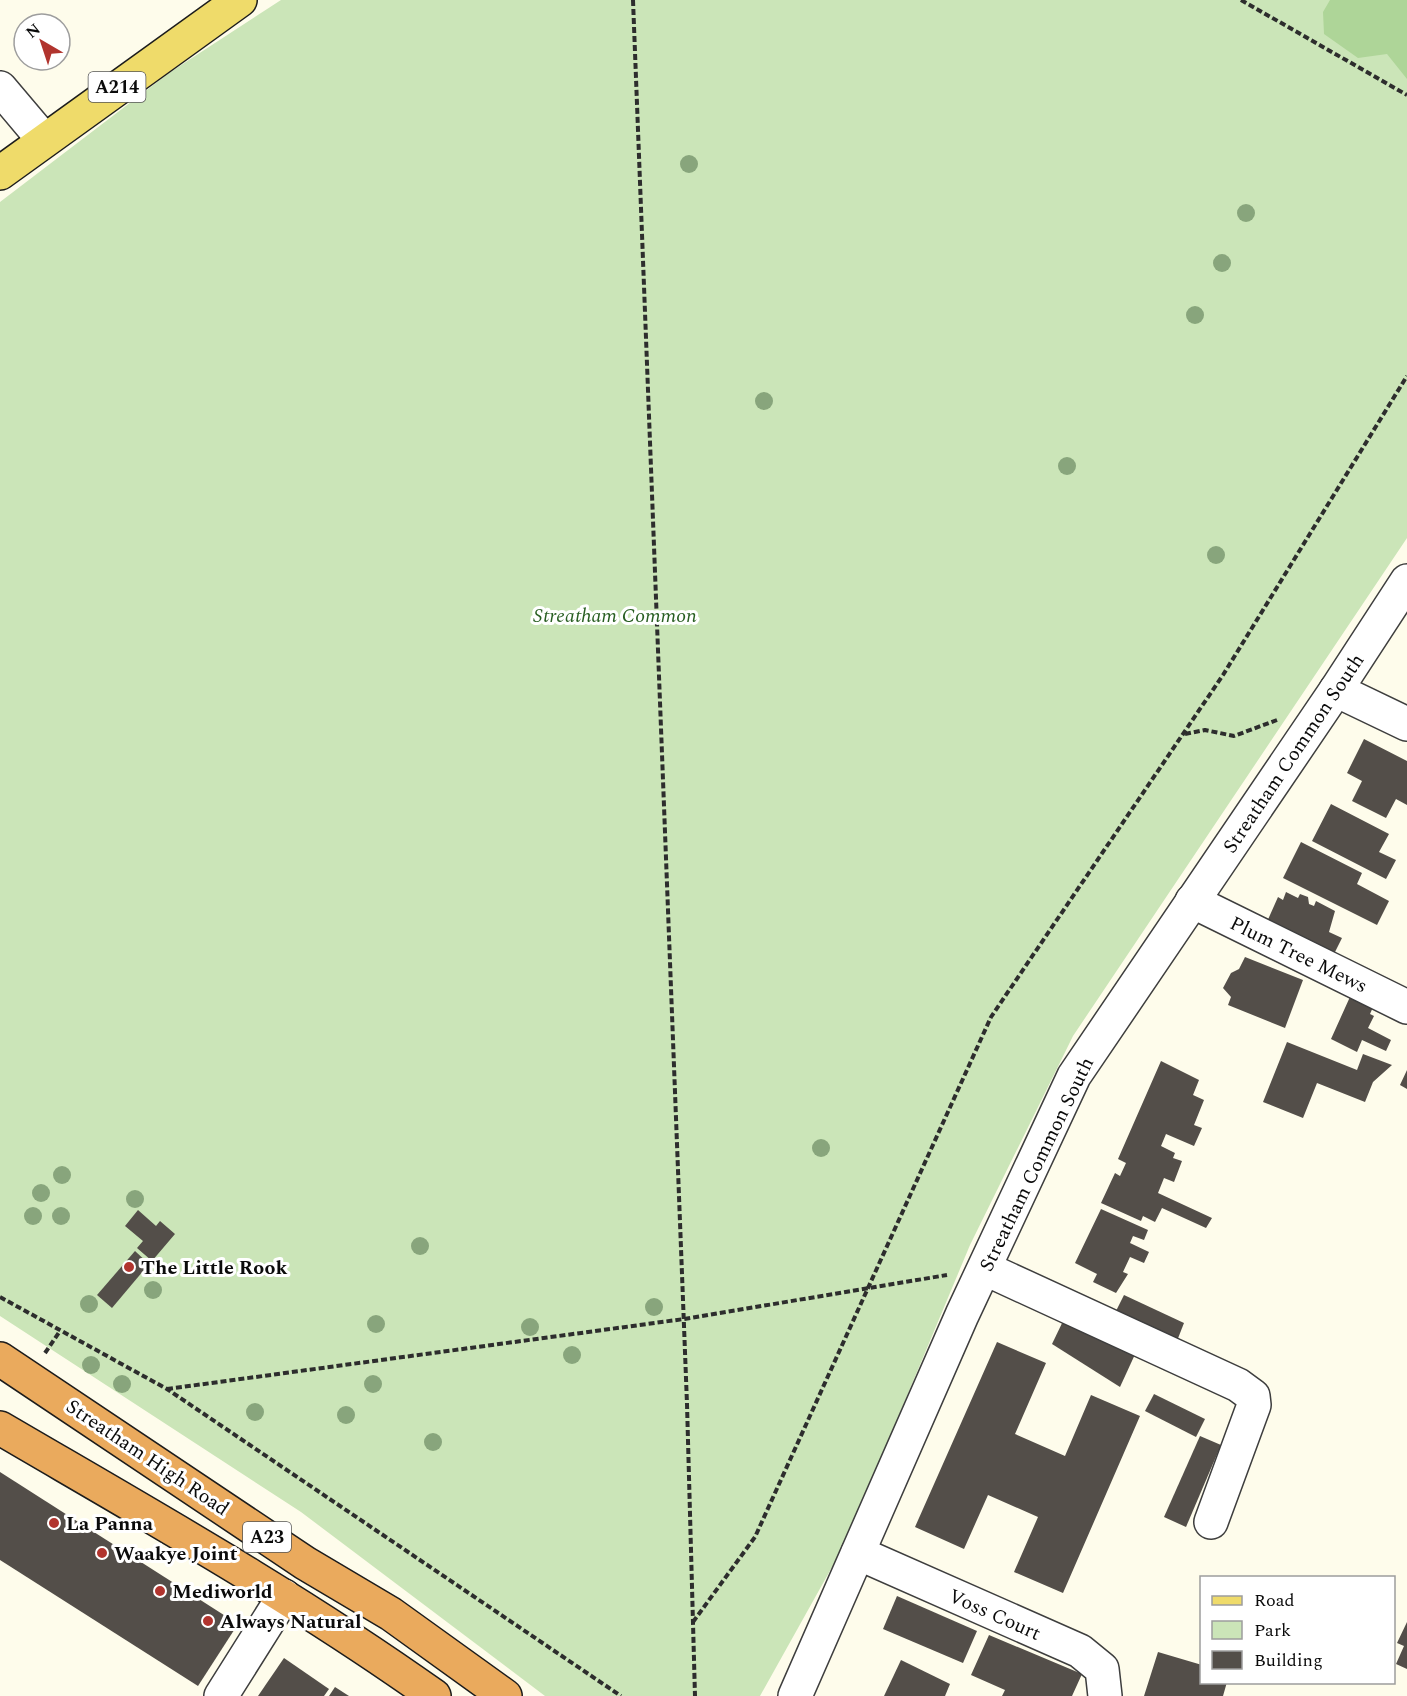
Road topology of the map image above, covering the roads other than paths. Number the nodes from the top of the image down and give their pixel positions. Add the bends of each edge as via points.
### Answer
1 (240, 0) edge
2 (0, 88) edge
3 (44, 140) junction
4 (0, 172) edge
5 (1407, 581) edge
6 (1336, 690) junction
7 (1407, 724) edge
8 (1192, 901) junction
9 (1407, 1007) edge
10 (986, 1269) junction
11 (0, 1359) edge
12 (0, 1428) edge
13 (1211, 1522) dead end
14 (858, 1553) junction
15 (284, 1596) junction
16 (221, 1696) edge
17 (434, 1696) edge
18 (505, 1696) edge
19 (795, 1696) edge
20 (1105, 1696) edge

1 - 3 main road, A214
2 - 3 street
3 - 4 main road, A214
5 - 6 street, Streatham Common South
6 - 7 street
6 - 8 street, Streatham Common South
8 - 9 street, Plum Tree Mews
8 - 10 street, Streatham Common South via 1074,1076
10 - 13 street via 1238,1385 1253,1396 1254,1405
10 - 14 street, Streatham Common South
11 - 18 highway, Streatham High Road / A23 via 305,1563 391,1614
12 - 15 highway, A23
14 - 19 street, Streatham Common South
14 - 20 street, Voss Court via 1080,1651 1102,1669
15 - 16 street
15 - 17 highway, A23

